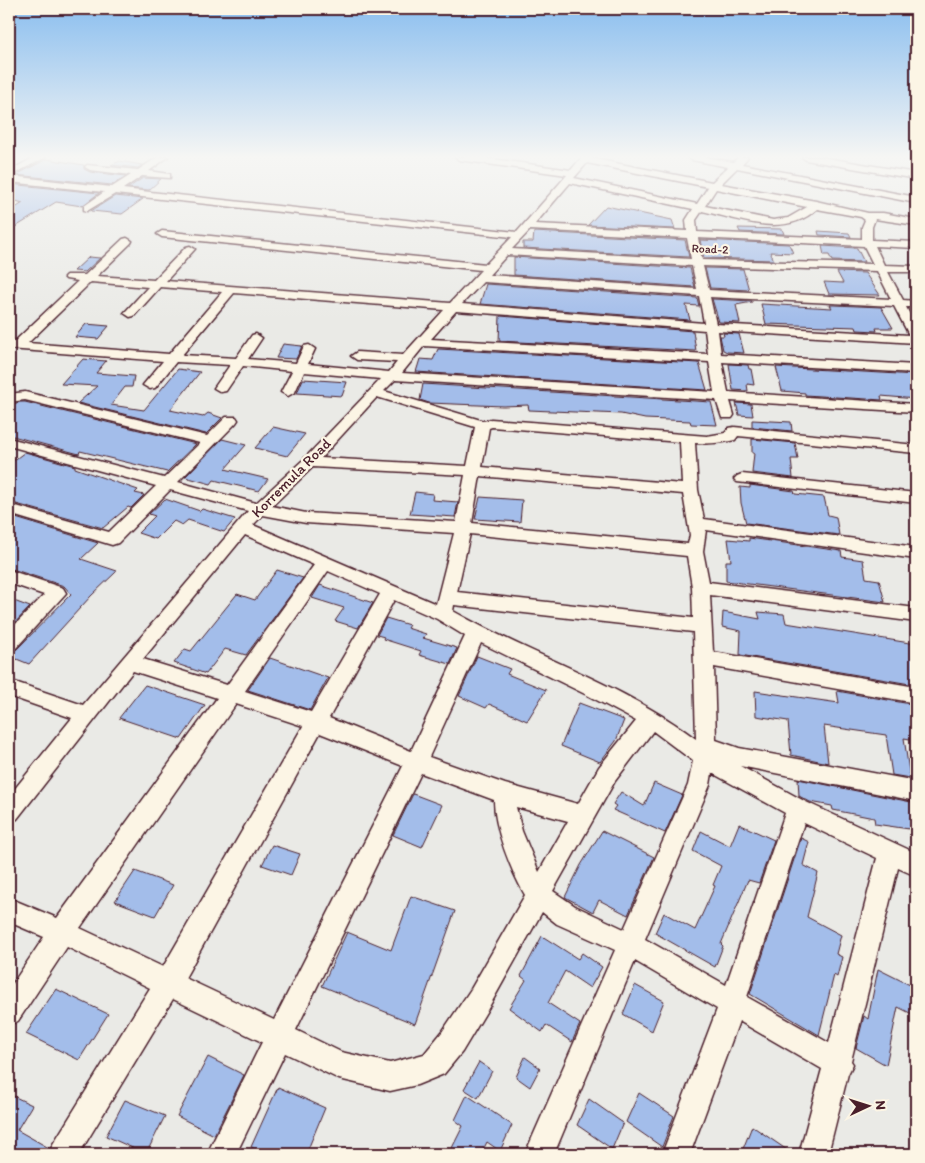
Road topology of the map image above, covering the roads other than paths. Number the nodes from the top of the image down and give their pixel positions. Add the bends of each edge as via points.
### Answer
1 (311, 211) edge
2 (540, 211) edge
3 (696, 211) edge
4 (716, 211) edge
5 (808, 211) edge
6 (852, 211) edge
7 (867, 216) junction
8 (916, 222) edge
9 (523, 231) junction
10 (162, 234) dead end
11 (692, 236) junction
12 (128, 242) dead end
13 (867, 242) junction
14 (916, 245) edge
15 (190, 249) dead end
16 (502, 252) junction
17 (697, 263) junction
18 (880, 267) junction
19 (916, 269) edge
20 (485, 273) junction
21 (70, 277) dead end
22 (89, 279) junction
23 (157, 284) junction
24 (231, 289) junction
25 (703, 293) junction
26 (897, 303) junction
27 (916, 304) edge
28 (454, 307) junction
29 (130, 313) dead end
30 (711, 327) junction
31 (256, 338) dead end
32 (916, 338) edge
33 (421, 342) junction
34 (13, 345) edge
35 (309, 349) dead end
36 (357, 356) dead end
37 (174, 358) junction
38 (716, 358) junction
39 (406, 359) junction
40 (239, 362) junction
41 (301, 367) junction
42 (916, 369) edge
43 (392, 376) junction
44 (150, 385) dead end
45 (221, 388) dead end
46 (288, 392) dead end
47 (374, 392) junction
48 (720, 395) junction
49 (9, 398) edge
50 (916, 408) edge
51 (728, 414) dead end
52 (231, 420) dead end
53 (484, 425) junction
54 (687, 438) junction
55 (211, 441) junction
56 (9, 442) edge
57 (916, 449) edge
58 (309, 462) junction
59 (473, 471) junction
60 (742, 479) dead end
61 (167, 484) junction
62 (690, 490) junction
63 (916, 498) edge
64 (9, 509) edge
65 (259, 509) junction
66 (696, 523) junction
67 (242, 527) junction
68 (463, 528) junction
69 (695, 551) junction
70 (916, 554) edge
71 (326, 562) junction
72 (9, 576) edge
73 (701, 587) junction
74 (390, 591) junction
75 (446, 606) junction
76 (916, 615) edge
77 (702, 626) junction
78 (476, 633) junction
79 (9, 643) edge
80 (703, 658) junction
81 (129, 662) junction
82 (9, 688) edge
83 (232, 694) junction
84 (916, 695) edge
85 (87, 715) junction
86 (649, 720) junction
87 (316, 722) junction
88 (706, 752) junction
89 (416, 762) junction
90 (916, 791) edge
91 (505, 794) junction
92 (798, 809) junction
93 (9, 812) edge
94 (583, 815) junction
95 (890, 854) junction
96 (916, 865) edge
97 (539, 895) junction
98 (9, 910) edge
99 (62, 932) junction
100 (631, 945) junction
101 (168, 983) junction
102 (732, 1004) junction
103 (9, 1012) edge
104 (280, 1036) junction
105 (838, 1064) junction
106 (63, 1154) edge
107 (221, 1154) edge
108 (539, 1154) edge
109 (676, 1154) edge
110 (814, 1154) edge

1 - 9 street
2 - 9 street, Korremula Road
3 - 11 street via 692,220
4 - 5 street via 780,223 802,217
6 - 7 street
7 - 8 street
7 - 13 street via 870,219
9 - 11 street
9 - 16 street, Korremula Road
10 - 20 street
11 - 13 street
11 - 17 street
12 - 22 street
13 - 14 street
13 - 18 street
15 - 23 street
16 - 17 street, Road-2
16 - 20 street, Korremula Road
17 - 18 street, Road-2
17 - 25 street
18 - 19 street, Road-2
18 - 26 street
20 - 25 street
20 - 28 street, Korremula Road
21 - 22 street
22 - 23 street
22 - 34 street
23 - 24 street
23 - 29 street
24 - 28 street
24 - 37 street
25 - 26 street
25 - 30 street
26 - 27 street
26 - 32 street
28 - 30 street
28 - 33 street, Korremula Road
30 - 32 street
30 - 38 street
31 - 40 street
33 - 38 street
33 - 39 street, Korremula Road
34 - 37 street
35 - 41 street
36 - 39 street
37 - 40 street
37 - 44 street
38 - 42 street
38 - 48 street
39 - 43 street, Korremula Road
40 - 41 street
40 - 45 street
41 - 43 street
41 - 46 street
43 - 47 street, Korremula Road
43 - 48 street
47 - 53 street
47 - 58 street, Korremula Road
48 - 50 street
48 - 51 street
49 - 55 street via 24,396
52 - 55 street
53 - 54 street
53 - 59 street
54 - 57 street via 724,439 734,431
54 - 62 street
55 - 61 street
56 - 61 street
58 - 59 street
58 - 65 street, Korremula Road
59 - 62 street
59 - 68 street
60 - 63 street
61 - 64 street via 112,539
61 - 65 street
62 - 66 street
65 - 67 street, Korremula Road
65 - 68 street via 306,518
66 - 69 street
66 - 70 street
67 - 71 street
67 - 81 street, Korremula Road
68 - 69 street
68 - 75 street
69 - 73 street
71 - 74 street
71 - 83 street
72 - 79 street via 57,593
73 - 76 street
73 - 77 street
74 - 75 street
74 - 87 street
75 - 77 street
75 - 78 street
77 - 80 street
78 - 86 street via 594,689
78 - 89 street
80 - 84 street
80 - 88 street
81 - 83 street
81 - 85 street, Korremula Road
82 - 85 street
83 - 87 street
83 - 99 street
85 - 93 street, Korremula Road
86 - 88 street
86 - 94 street via 607,774
87 - 89 street
87 - 101 street
88 - 90 street
88 - 92 street
88 - 100 street via 700,785
89 - 91 street
89 - 104 street
91 - 94 street
91 - 97 street via 505,810 513,838 526,875
92 - 95 street
92 - 102 street
94 - 97 street
95 - 96 street
95 - 105 street
97 - 100 street via 566,915
97 - 104 street via 480,998 434,1064 390,1077 339,1064
98 - 99 street
99 - 101 street
99 - 103 street
100 - 102 street
100 - 108 street
101 - 104 street
101 - 106 street
102 - 105 street
102 - 109 street
104 - 107 street
105 - 110 street

